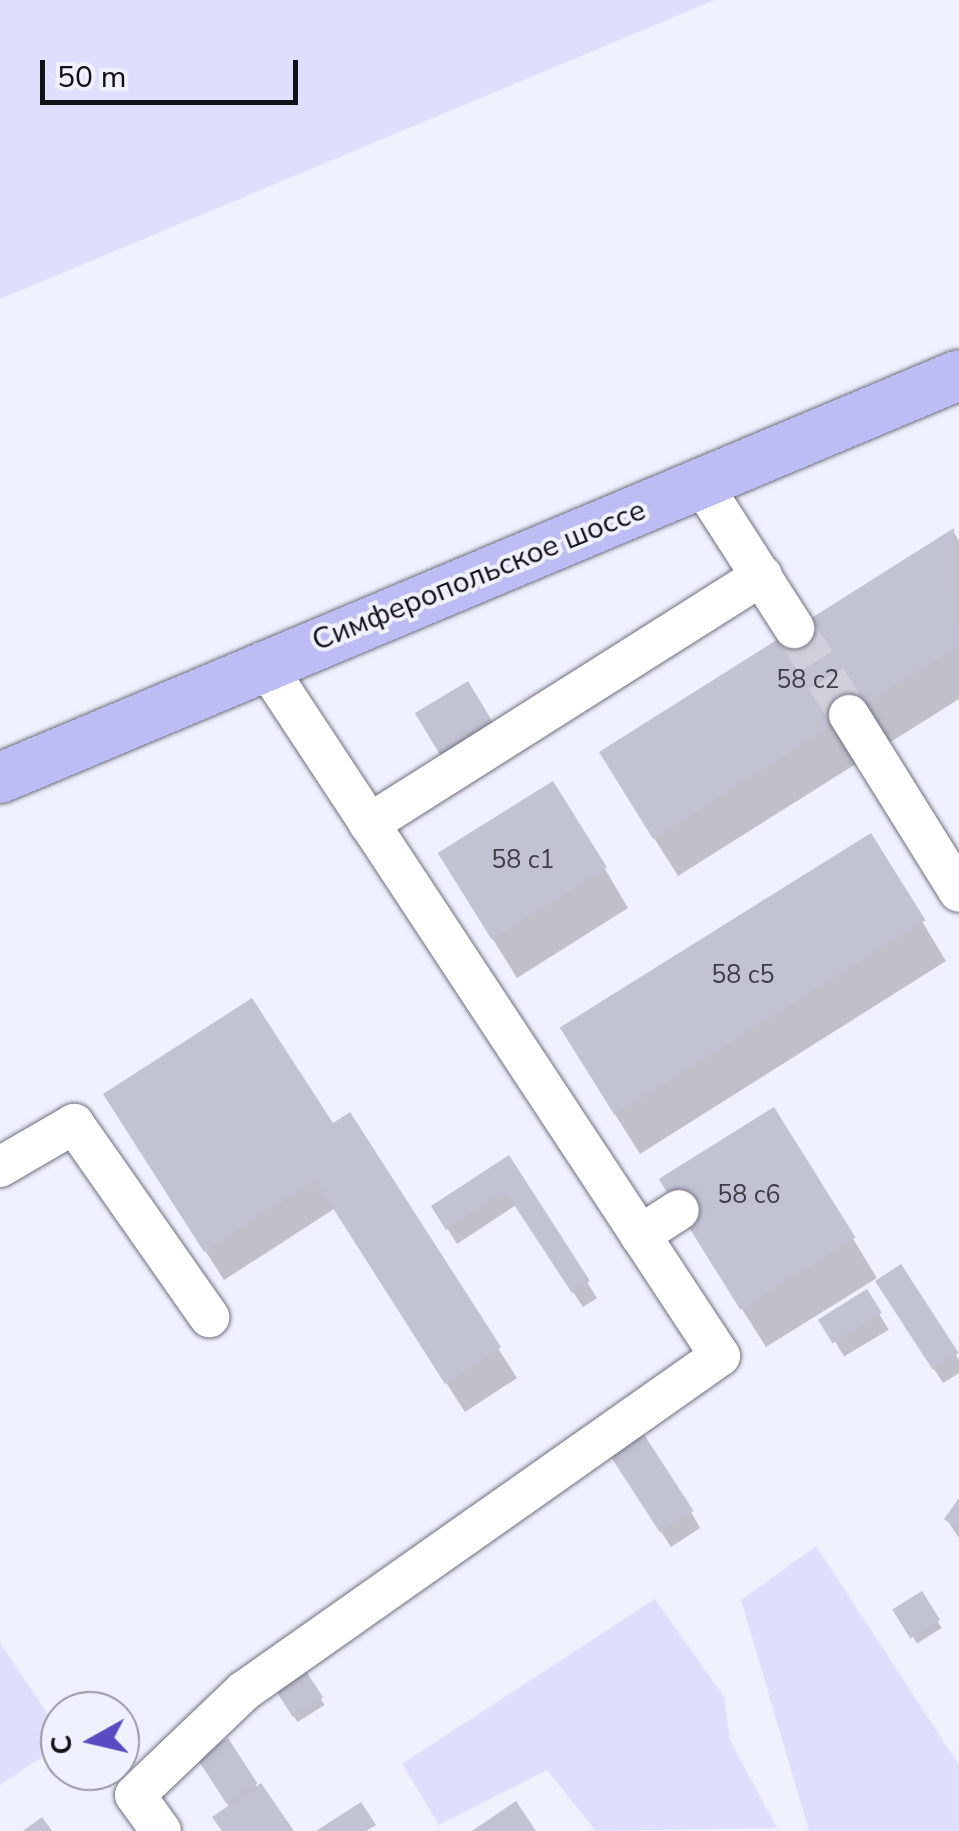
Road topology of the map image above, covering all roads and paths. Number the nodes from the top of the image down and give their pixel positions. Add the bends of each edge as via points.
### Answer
1 (959, 375) edge
2 (703, 486) junction
3 (762, 576) junction
4 (794, 628) tunnel mouth
5 (264, 662) junction
6 (848, 715) tunnel mouth
7 (0, 778) edge
8 (369, 824) junction
9 (959, 892) edge
10 (0, 1167) edge
11 (680, 1210) dead end
12 (640, 1235) junction
13 (209, 1318) dead end
14 (161, 1831) edge

1 - 2 main road, Симферопольское шоссе
2 - 3 lane
2 - 5 main road, Симферопольское шоссе
3 - 4 lane
3 - 8 lane
5 - 7 main road, Симферопольское шоссе
5 - 8 lane
6 - 9 lane
8 - 12 lane
10 - 13 lane via 74,1124
11 - 12 lane
12 - 14 lane via 720,1356 244,1690 135,1795

